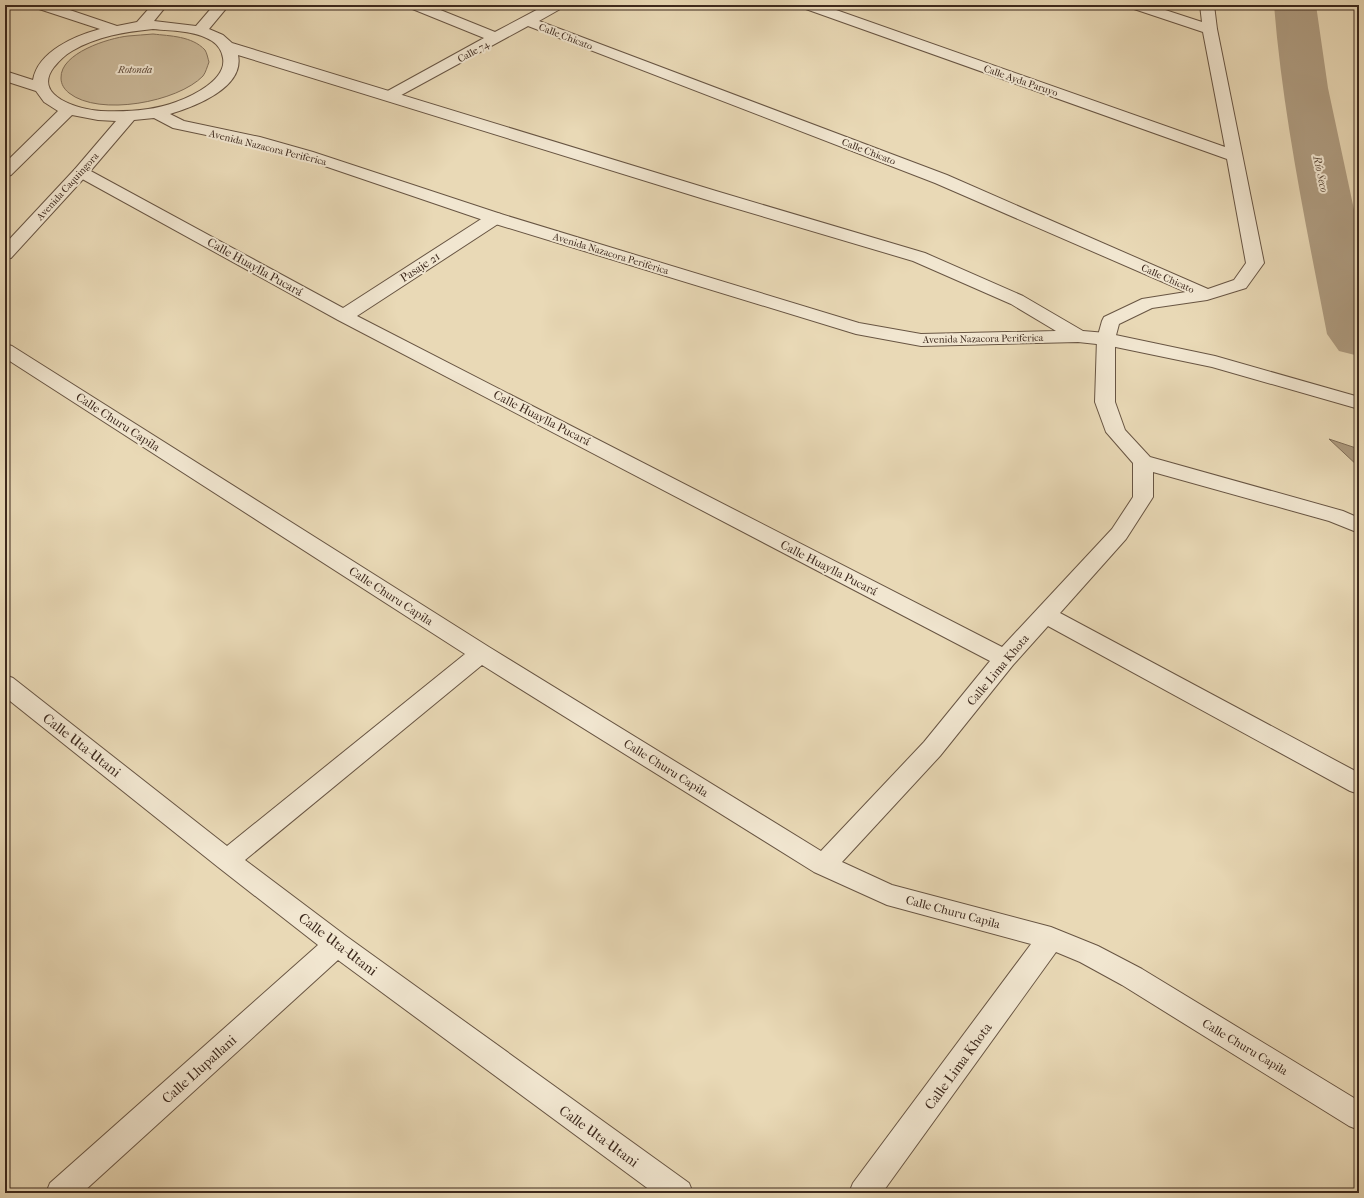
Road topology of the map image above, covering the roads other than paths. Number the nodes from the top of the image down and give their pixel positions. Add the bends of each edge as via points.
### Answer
1 (41, 5) edge
2 (160, 5) edge
3 (222, 5) edge
4 (416, 5) edge
5 (557, 5) edge
6 (808, 5) edge
7 (1136, 5) edge
8 (1207, 5) edge
9 (527, 21) junction
10 (142, 26) junction
11 (1210, 29) junction
12 (116, 30) junction
13 (199, 31) junction
14 (496, 38) junction
15 (228, 47) junction
16 (5, 76) edge
17 (41, 88) junction
18 (389, 96) junction
19 (68, 110) junction
20 (155, 112) junction
21 (128, 117) junction
22 (1234, 156) junction
23 (5, 172) edge
24 (81, 172) junction
25 (495, 218) junction
26 (5, 254) edge
27 (1206, 295) junction
28 (344, 316) junction
29 (1078, 336) junction
30 (1106, 339) junction
31 (5, 350) edge
32 (1353, 401) edge
33 (1143, 462) junction
34 (1359, 526) edge
35 (1046, 615) junction
36 (481, 653) junction
37 (1006, 659) junction
38 (5, 684) edge
39 (1359, 784) edge
40 (227, 860) junction
41 (823, 865) junction
42 (1051, 938) junction
43 (337, 944) junction
44 (1359, 1117) edge
45 (62, 1193) edge
46 (678, 1193) edge
47 (864, 1193) edge

1 - 12 street
2 - 10 street
3 - 13 street
4 - 14 street
5 - 9 street, Calle 74
6 - 22 street, Calle Ayda Paruyo
7 - 11 street
8 - 11 street
9 - 14 street, Calle 74
9 - 27 street, Calle Chicato via 941,179
10 - 12 street, Avenida Nazacora Periferica
10 - 13 street, Avenida Nazacora Periferica via 183,27
11 - 22 street
12 - 17 street, Avenida Nazacora Periferica via 75,43 59,53 41,74
13 - 15 street, Avenida Nazacora Periferica
14 - 18 street, Calle 74
15 - 18 street, Avenida Nazacora Periferica
15 - 20 street via 232,61 226,76 210,91 186,104
16 - 17 street
17 - 19 street via 51,100
18 - 29 street, Avenida Nazacora Periferica via 919,257 1017,300
19 - 21 street via 96,116
19 - 23 street
20 - 21 street
20 - 25 street, Avenida Nazacora Periferica via 179,125 307,155
21 - 24 street, Avenida Caquingora
22 - 27 street via 1255,263 1240,284
24 - 26 street, Avenida Caquingora
24 - 28 street, Calle Huaylla Pucará
25 - 28 street, Pasaje 21
25 - 29 street, Avenida Nazacora Periferica via 856,328 921,340
27 - 30 street via 1148,303 1111,321
28 - 37 street, Calle Huaylla Pucará
29 - 30 street, Avenida Nazacora Periferica
30 - 32 street, Avenida Nazacora Periferica via 1215,362
30 - 33 street via 1104,402 1116,432
31 - 36 street, Calle Churu Capila
33 - 34 street via 1336,516
33 - 35 street, Calle Lima Khota via 1143,496 1119,534
35 - 37 street, Calle Lima Khota
35 - 39 street
36 - 40 street
36 - 41 street, Calle Churu Capila
37 - 41 street, Calle Lima Khota via 932,749
38 - 40 street, Calle Uta-Utani
40 - 43 street, Calle Uta-Utani
41 - 42 street, Calle Churu Capila via 887,894
42 - 44 street, Calle Churu Capila via 1089,954 1132,977
42 - 47 street, Calle Lima Khota
43 - 45 street, Calle Llupallani
43 - 46 street, Calle Uta-Utani

